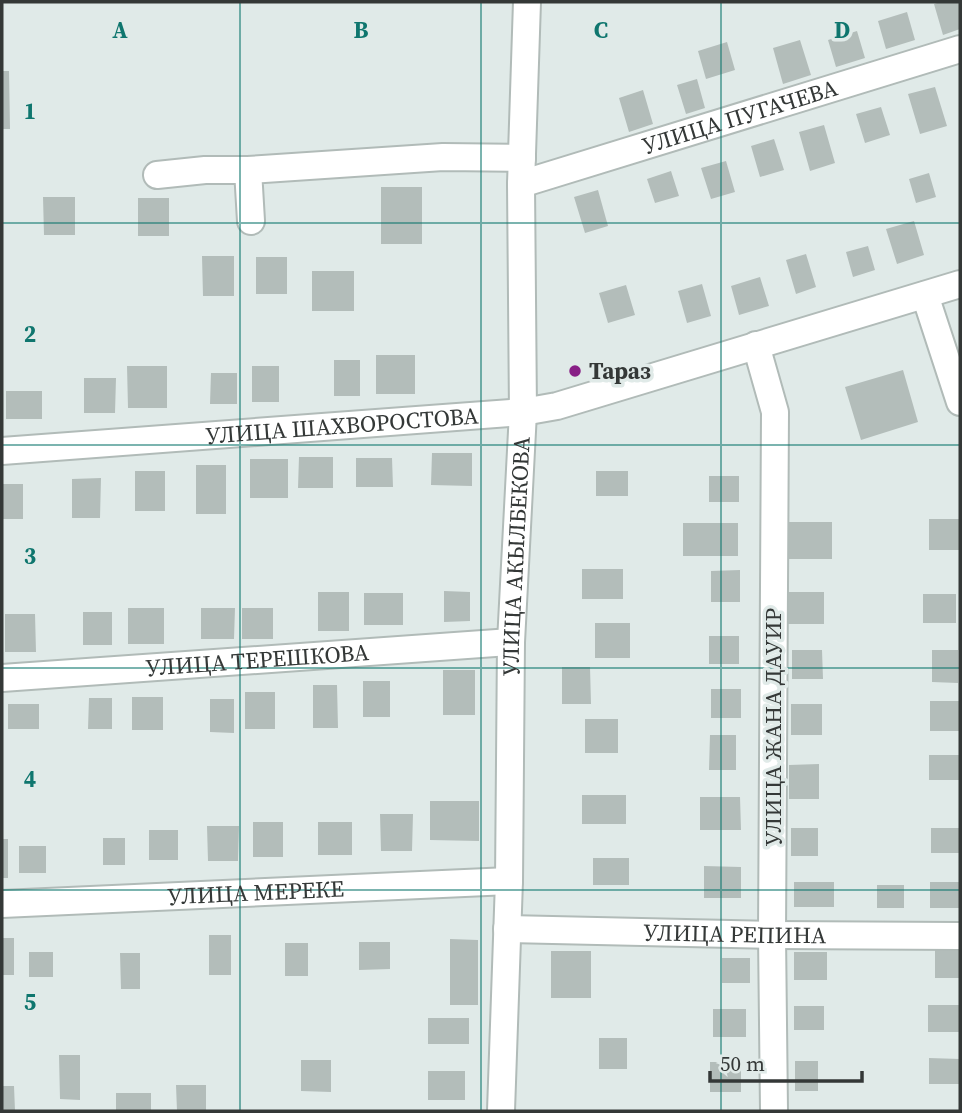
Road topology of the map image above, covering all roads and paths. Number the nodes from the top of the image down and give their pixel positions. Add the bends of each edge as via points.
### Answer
1 (527, 2) edge
2 (960, 49) edge
3 (522, 158) junction
4 (248, 170) junction
5 (157, 174) dead end
6 (521, 184) junction
7 (251, 222) dead end
8 (960, 284) edge
9 (925, 295) junction
10 (756, 345) junction
11 (960, 402) edge
12 (523, 412) junction
13 (2, 451) edge
14 (512, 642) junction
15 (2, 678) edge
16 (509, 881) junction
17 (2, 904) edge
18 (507, 929) junction
19 (772, 935) junction
20 (960, 936) edge
21 (501, 1111) edge
22 (774, 1111) edge

1 - 3 street, УЛИЦА АКЫЛБЕКОВА
2 - 6 street, УЛИЦА ПУГАЧЕВА
3 - 4 street via 443,157
3 - 6 street, УЛИЦА АКЫЛБЕКОВА
4 - 5 street
4 - 7 street
6 - 12 street, УЛИЦА АКЫЛБЕКОВА
8 - 9 street, УЛИЦА ШАХВОРОСТОВА
9 - 10 street, УЛИЦА ШАХВОРОСТОВА
9 - 11 street
10 - 12 street, УЛИЦА ШАХВОРОСТОВА via 557,406
10 - 19 street, УЛИЦА ЖАНА ДАУИР via 775,412
12 - 13 street, УЛИЦА ШАХВОРОСТОВА
12 - 14 street, УЛИЦА АКЫЛБЕКОВА
14 - 15 street, УЛИЦА ТЕРЕШКОВА
14 - 16 street, УЛИЦА АКЫЛБЕКОВА
16 - 17 street, УЛИЦА МЕРЕКЕ
16 - 18 street, УЛИЦА АКЫЛБЕКОВА
18 - 19 street, УЛИЦА РЕПИНА
18 - 21 street, УЛИЦА АКЫЛБЕКОВА
19 - 20 street, УЛИЦА РЕПИНА
19 - 22 street, УЛИЦА ЖАНА ДАУИР

